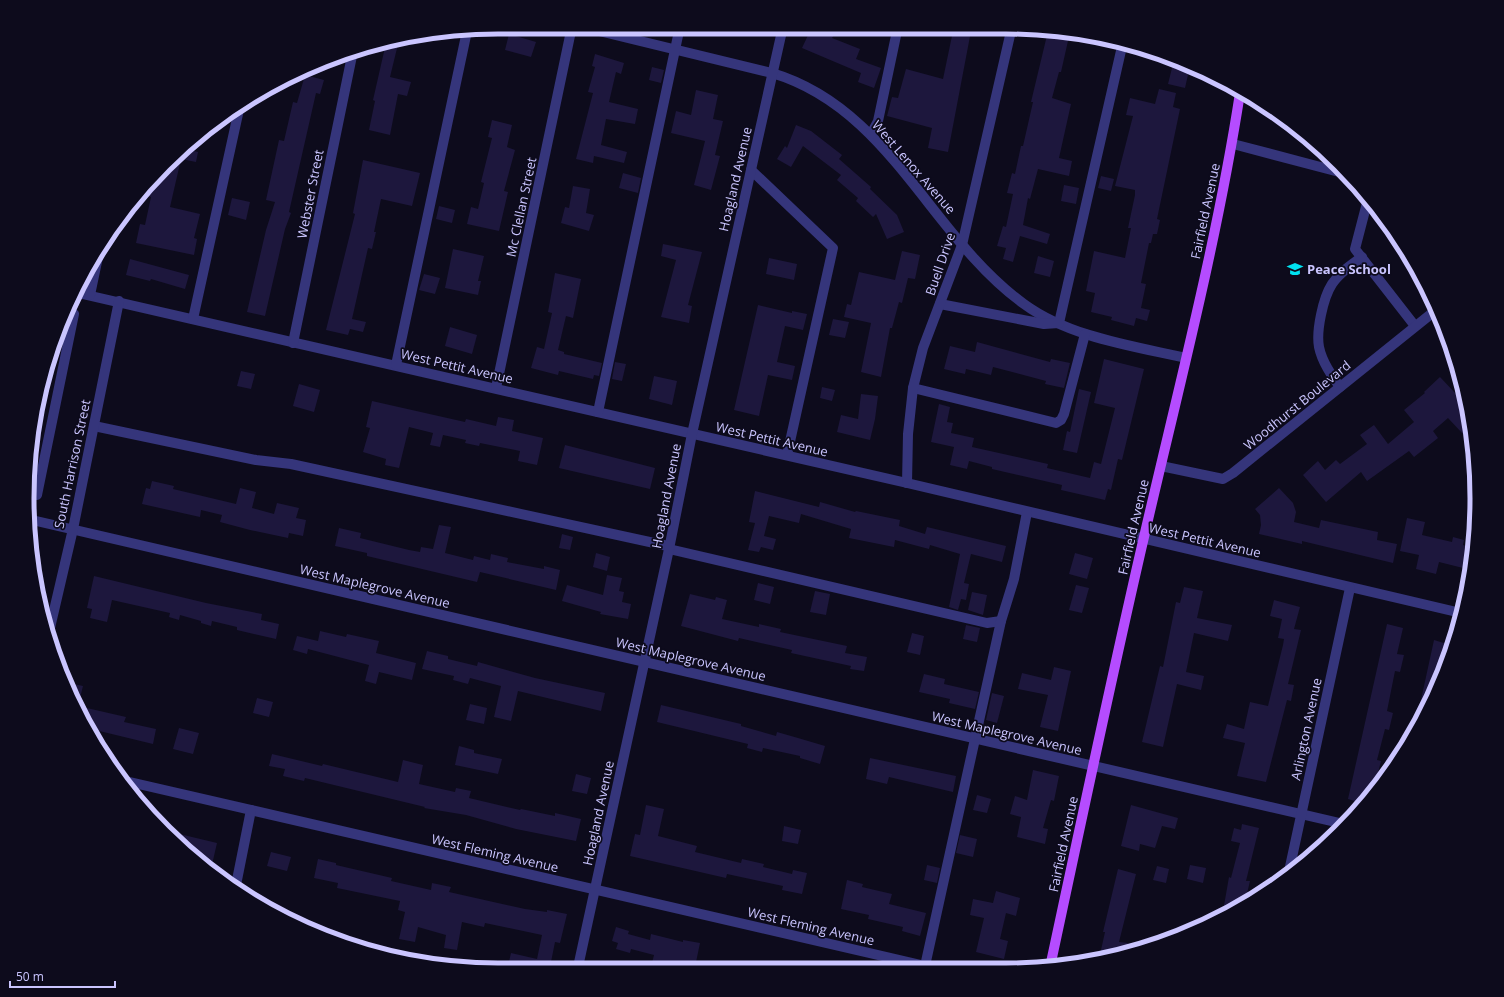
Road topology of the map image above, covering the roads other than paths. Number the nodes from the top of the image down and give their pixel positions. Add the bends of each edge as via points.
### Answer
1 (570, 34) edge
2 (611, 34) edge
3 (679, 34) edge
4 (781, 34) edge
5 (897, 34) edge
6 (1010, 34) edge
7 (466, 35) edge
8 (1122, 49) edge
9 (676, 50) junction
10 (352, 58) edge
11 (772, 73) junction
12 (1239, 97) edge
13 (238, 113) edge
14 (871, 134) junction
15 (1232, 144) junction
16 (751, 170) junction
17 (1334, 170) edge
18 (1366, 206) edge
19 (962, 245) junction
20 (1362, 257) junction
21 (96, 266) edge
22 (82, 294) edge
23 (90, 295) junction
24 (119, 301) junction
25 (940, 304) junction
26 (1431, 313) edge
27 (193, 319) junction
28 (1059, 323) junction
29 (68, 325) edge
30 (1415, 326) junction
31 (1085, 334) junction
32 (293, 342) junction
33 (1186, 358) junction
34 (396, 366) junction
35 (496, 388) junction
36 (912, 388) junction
37 (1340, 388) junction
38 (598, 412) junction
39 (94, 426) junction
40 (692, 434) junction
41 (787, 456) junction
42 (1161, 466) junction
43 (907, 483) junction
44 (34, 487) edge
45 (1027, 512) junction
46 (35, 521) edge
47 (72, 529) junction
48 (1143, 539) junction
49 (669, 548) junction
50 (1350, 588) junction
51 (1456, 612) edge
52 (1001, 621) junction
53 (51, 623) edge
54 (644, 661) junction
55 (976, 738) junction
56 (1093, 766) junction
57 (131, 782) edge
58 (251, 810) junction
59 (1300, 814) junction
60 (1338, 823) edge
61 (1290, 865) edge
62 (237, 882) edge
63 (594, 889) junction
64 (1051, 960) edge
65 (579, 963) edge
66 (913, 963) edge
67 (931, 963) edge

1 - 35 street, Mc Clellan Street
2 - 9 street, West Lenox Avenue
3 - 9 street
4 - 11 street, Hoagland Avenue
5 - 14 street via 878,121
6 - 19 street, Buell Drive
7 - 34 street
8 - 28 street
9 - 11 street, West Lenox Avenue
9 - 38 street
10 - 32 street, Webster Street
11 - 14 street, West Lenox Avenue via 818,91
11 - 16 street, Hoagland Avenue
12 - 15 main road, Fairfield Avenue
13 - 27 street
14 - 19 street, West Lenox Avenue
15 - 17 street
15 - 33 main road, Fairfield Avenue
16 - 40 street, Hoagland Avenue
16 - 41 street via 833,248
18 - 20 street via 1355,250
19 - 25 street, Buell Drive
19 - 28 street, West Lenox Avenue via 987,273 1025,305
20 - 30 street
20 - 37 street via 1332,284 1325,300 1320,324 1319,346 1323,360
21 - 23 street
22 - 23 street, West Pettit Avenue
23 - 24 street, West Pettit Avenue
24 - 27 street, West Pettit Avenue
24 - 39 street, South Harrison Street
25 - 28 street via 1044,324
25 - 36 street, Buell Drive via 923,348
26 - 30 street, Woodhurst Boulevard
27 - 32 street, West Pettit Avenue
28 - 31 street, West Lenox Avenue
29 - 44 street
30 - 37 street, Woodhurst Boulevard
31 - 33 street, West Lenox Avenue
31 - 36 street via 1064,414 1056,423
32 - 34 street, West Pettit Avenue
33 - 42 main road, Fairfield Avenue
34 - 35 street, West Pettit Avenue
35 - 38 street, West Pettit Avenue
36 - 43 street, Buell Drive
37 - 42 street, Woodhurst Boulevard via 1223,479
38 - 40 street, West Pettit Avenue
39 - 47 street, South Harrison Street
39 - 49 street via 256,460 291,464
40 - 41 street, West Pettit Avenue
40 - 49 street, Hoagland Avenue
41 - 43 street, West Pettit Avenue
42 - 48 main road, Fairfield Avenue
43 - 45 street, West Pettit Avenue
45 - 48 street, West Pettit Avenue
45 - 52 street via 1014,579
46 - 47 street, West Maplegrove Avenue
47 - 53 street, South Harrison Street
47 - 54 street, West Maplegrove Avenue
48 - 50 street, West Pettit Avenue
48 - 56 main road, Fairfield Avenue
49 - 52 street via 987,623
49 - 54 street, Hoagland Avenue
50 - 51 street, West Pettit Avenue
50 - 59 street, Arlington Avenue
52 - 55 street
54 - 55 street, West Maplegrove Avenue
54 - 63 street, Hoagland Avenue
55 - 56 street, West Maplegrove Avenue
55 - 67 street
56 - 59 street, West Maplegrove Avenue
56 - 64 main road, Fairfield Avenue
57 - 58 street, West Fleming Avenue
58 - 62 street
58 - 63 street, West Fleming Avenue
59 - 60 street, West Maplegrove Avenue
59 - 61 street, Arlington Avenue
63 - 65 street, Hoagland Avenue
63 - 66 street, West Fleming Avenue

